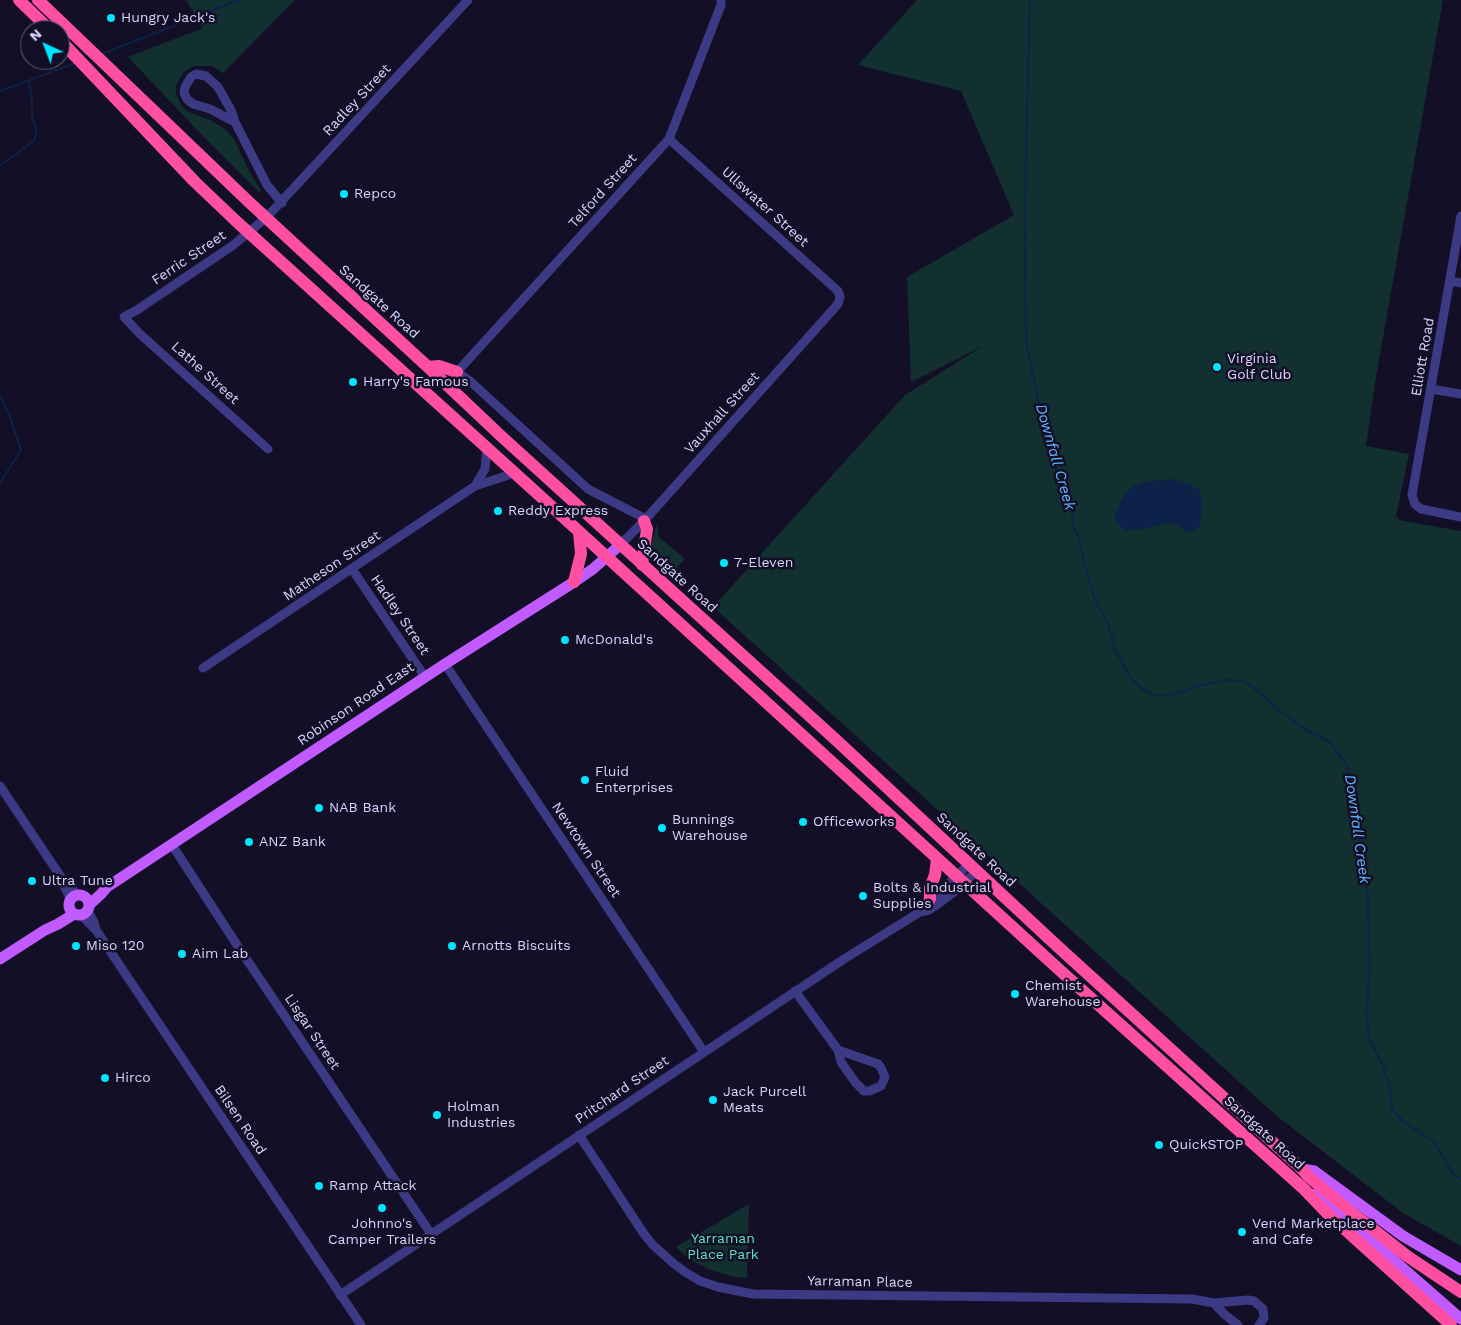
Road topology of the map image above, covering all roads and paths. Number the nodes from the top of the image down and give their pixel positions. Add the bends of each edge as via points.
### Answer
1 (19, 0) edge
2 (38, 0) edge
3 (468, 0) edge
4 (721, 0) edge
5 (40, 20) edge
6 (70, 50) edge
7 (235, 122) junction
8 (669, 139) junction
9 (282, 203) junction
10 (1461, 216) edge
11 (266, 218) junction
12 (249, 233) junction
13 (1450, 281) junction
14 (1461, 283) edge
15 (840, 297) joint
16 (124, 317) joint
17 (428, 366) junction
18 (457, 372) junction
19 (1431, 389) junction
20 (1461, 394) edge
21 (487, 448) junction
22 (268, 449) dead end
23 (514, 473) junction
24 (475, 486) junction
25 (1461, 517) edge
26 (645, 520) junction
27 (579, 532) junction
28 (620, 545) junction
29 (607, 557) junction
30 (642, 565) junction
31 (352, 569) junction
32 (574, 582) junction
33 (445, 664) junction
34 (203, 668) dead end
35 (425, 677) junction
36 (0, 786) edge
37 (172, 844) junction
38 (937, 859) junction
39 (973, 868) junction
40 (961, 880) junction
41 (930, 899) junction
42 (79, 905) junction
43 (920, 912) junction
44 (0, 959) edge
45 (796, 991) junction
46 (838, 1050) junction
47 (704, 1052) junction
48 (579, 1135) junction
49 (1302, 1169) junction
50 (1304, 1189) junction
51 (431, 1234) junction
52 (1461, 1270) edge
53 (1461, 1292) edge
54 (340, 1295) junction
55 (1214, 1302) junction
56 (1461, 1318) edge
57 (361, 1325) edge
58 (1238, 1325) edge
59 (1259, 1325) edge
60 (1452, 1325) edge

1 - 5 highway
2 - 11 highway, Sandgate Road
3 - 9 street, Radley Street
4 - 8 street, Telford Street
6 - 12 highway, Sandgate Road via 194,182
7 - 7 street via 187,99 184,93 190,77 201,74 212,80
7 - 9 street via 267,185
8 - 15 street, Ullswater Street via 838,291
8 - 18 street, Telford Street
9 - 11 street, Radley Street
10 - 13 street, Elliott Road
11 - 12 street, Ferric Street
11 - 17 highway, Sandgate Road
12 - 16 street, Ferric Street
12 - 21 highway, Sandgate Road
13 - 14 street
13 - 19 street, Elliott Road
15 - 26 street, Vauxhall Street via 838,304
16 - 22 street, Lathe Street
17 - 18 highway
17 - 28 highway, Sandgate Road
18 - 26 street, Sandgate Road via 588,489
19 - 20 street
19 - 25 street, Elliott Road via 1412,495 1419,508
21 - 23 highway, Sandgate Road
21 - 24 street via 485,469
23 - 24 street, Matheson Street
23 - 27 highway, Sandgate Road
24 - 31 street, Matheson Street
26 - 28 street, Vauxhall Street
26 - 30 highway via 647,529
27 - 29 highway, Sandgate Road
27 - 32 highway via 581,554
28 - 29 main road, Robinson Road East
28 - 30 highway, Sandgate Road
29 - 32 main road, Robinson Road East
29 - 38 highway, Sandgate Road
30 - 39 highway, Sandgate Road
31 - 34 street, Matheson Street
31 - 35 street, Hadley Street
32 - 33 main road, Robinson Road East
33 - 35 main road, Robinson Road East
33 - 47 street, Newtown Street
35 - 37 main road, Robinson Road East
36 - 42 street, Bilsen Road via 62,884
37 - 42 main road, Robinson Road East via 107,887 99,888
37 - 51 street, Lisgar Street
38 - 40 highway, Sandgate Road
38 - 41 highway
39 - 40 street, Pritchard Street
39 - 49 highway, Sandgate Road
40 - 41 street, Pritchard Street
40 - 43 street, Pritchard Street via 942,902
40 - 50 highway, Sandgate Road
41 - 43 street, Pritchard Street
42 - 44 main road, Robinson Road East via 58,924
42 - 54 street, Bilsen Road via 94,922 96,930
43 - 45 street, Pritchard Street
45 - 46 street
45 - 47 street, Pritchard Street
46 - 46 street via 878,1064 885,1077 881,1086 869,1092 860,1088 841,1062
47 - 48 street, Pritchard Street
48 - 51 street, Pritchard Street
48 - 55 street, Yarraman Place via 653,1245 685,1272 718,1287 752,1294
49 - 52 main road, Sandgate Road via 1314,1171 1403,1236
49 - 53 highway, Sandgate Road via 1407,1256
50 - 56 main road, Sandgate Road via 1316,1195
50 - 60 highway, Sandgate Road
51 - 54 street, Pritchard Street
54 - 57 street, Bilsen Road
55 - 58 street
55 - 59 street, Yarraman Place via 1254,1301 1264,1314

